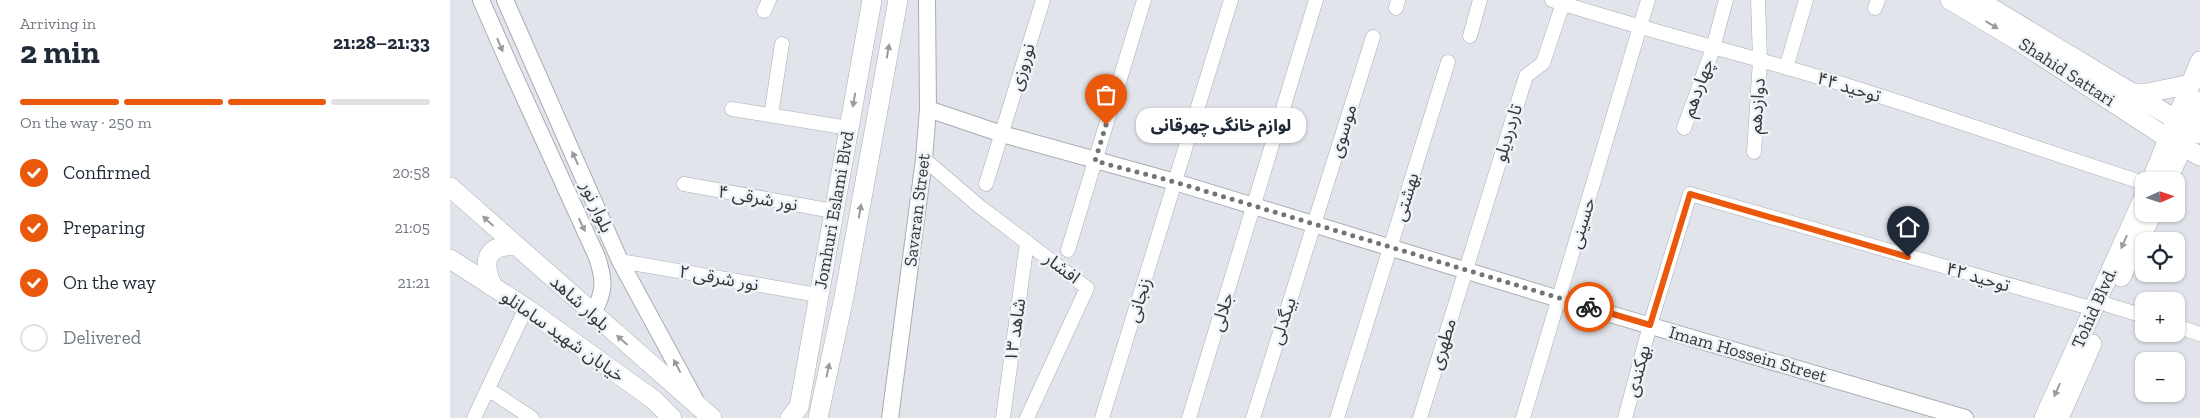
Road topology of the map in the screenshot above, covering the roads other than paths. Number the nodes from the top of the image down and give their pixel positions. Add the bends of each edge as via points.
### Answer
1 (482, 0) edge
2 (505, 0) edge
3 (872, 0) edge
4 (898, 0) edge
5 (927, 0) edge
6 (1043, 0) edge
7 (1144, 0) edge
8 (1231, 0) edge
9 (1316, 0) edge
10 (1480, 0) edge
11 (1648, 0) edge
12 (1726, 0) edge
13 (1758, 0) edge
14 (1806, 0) edge
15 (1950, 0) edge
16 (1978, 0) edge
17 (1559, 1) edge
18 (1640, 28) junction
19 (1470, 36) dead end
20 (1373, 37) dead end
21 (782, 44) dead end
22 (1713, 48) junction
23 (1760, 60) junction
24 (2200, 61) edge
25 (1448, 62) dead end
26 (1786, 68) junction
27 (2191, 84) junction
28 (2132, 93) junction
29 (2200, 101) edge
30 (732, 109) dead end
31 (928, 109) junction
32 (771, 115) junction
33 (2140, 119) junction
34 (849, 128) junction
35 (1684, 128) dead end
36 (2189, 128) edge
37 (1002, 134) junction
38 (2176, 142) junction
39 (1754, 152) dead end
40 (2200, 156) edge
41 (924, 159) junction
42 (1095, 161) junction
43 (2200, 163) edge
44 (2160, 172) edge
45 (2163, 172) edge
46 (2171, 172) edge
47 (2135, 180) edge
48 (1175, 182) junction
49 (684, 184) dead end
50 (986, 184) dead end
51 (450, 187) edge
52 (1690, 194) joint
53 (1254, 206) junction
54 (833, 211) junction
55 (2135, 220) edge
56 (2148, 222) edge
57 (1314, 225) junction
58 (1027, 242) junction
59 (516, 246) junction
60 (1390, 248) junction
61 (1068, 250) dead end
62 (620, 260) junction
63 (451, 261) edge
64 (1466, 270) junction
65 (493, 287) junction
66 (818, 296) junction
67 (1559, 299) junction
68 (2101, 307) junction
69 (526, 308) junction
70 (592, 314) junction
71 (2135, 314) edge
72 (1650, 325) junction
73 (2185, 329) edge
74 (2200, 334) edge
75 (488, 389) junction
76 (706, 413) edge
77 (795, 414) edge
78 (474, 418) edge
79 (532, 418) edge
80 (672, 418) edge
81 (818, 418) edge
82 (890, 418) edge
83 (1003, 418) edge
84 (1027, 418) edge
85 (1102, 418) edge
86 (1189, 418) edge
87 (1253, 418) edge
88 (1337, 418) edge
89 (1420, 418) edge
90 (1523, 418) edge
91 (1625, 418) edge
92 (1965, 418) edge
93 (2044, 418) edge
94 (2059, 418) edge

1 -> 70 street, بلوار نور via 597,258 603,290
62 -> 2 street, بلوار نور
3 -> 34 main road, Jomhuri Eslami Blvd
81 -> 4 main road, Jomhuri Eslami Blvd via 844,297
5 - 31 street, Savaran Street
6 - 37 street, نوروزی
7 - 42 street
8 - 48 street, زنجانی
9 - 53 street, جلالی
10 - 19 street
11 - 18 street, حسینی
12 - 22 street, چهاردهم
13 - 23 street, دوازدهم
14 - 26 street
15 -> 33 main road, Shahid Sattari
16 - 28 main road, Shahid Sattari
17 - 18 street, توحید ۴۴
17 - 64 street, تاردردیلو via 1543,63 1526,76
18 - 22 street, توحید ۴۴
18 - 67 street, حسینی
20 - 57 street, موسوی
21 - 32 street
22 - 23 street, توحید ۴۴
22 - 35 street, چهاردهم
23 - 26 street, توحید ۴۴
23 - 39 street, دوازدهم
24 - 27 main road
25 - 60 street, بهشتی
26 - 47 street, توحید ۴۴
27 - 28 main road
27 - 36 main road
28 - 36 main road, Shahid Sattari
29 - 36 main road
30 - 32 street
31 - 37 street, Imam Hossein Street
31 - 41 street, Savaran Street
32 - 34 street
33 - 38 main road, Shahid Sattari
33 - 44 main road via 2154,144
34 - 54 main road, Jomhuri Eslami Blvd
36 - 38 main road
37 - 42 street, Imam Hossein Street
37 - 50 street, نوروزی
38 - 40 main road, Shahid Sattari
38 - 45 main road
41 - 58 street, افشار
41 - 82 street, Savaran Street
42 - 48 street, Imam Hossein Street
42 - 61 street
43 - 46 main road
48 - 53 street, Imam Hossein Street
48 - 85 street, زنجانی
49 - 54 street, نور شرقی ۴
59 -> 51 main road, بلوار شاهد
52 - 68 street, توحید ۴۲
52 - 72 street, بهکندی
53 - 57 street, Imam Hossein Street
53 - 86 street, جلالی
54 - 66 main road, Jomhuri Eslami Blvd
55 -> 68 main road, Tohid Blvd.
56 - 68 main road, Tohid Blvd.
57 - 60 street, Imam Hossein Street
57 - 87 street, بیگدلی
58 - 83 street, شاهد ۱۳
58 - 84 street, افشار via 1087,288
59 - 65 main road via 503,245 492,250 486,263
59 - 70 main road, بلوار شاهد
60 - 64 street, Imam Hossein Street
60 - 88 street, بهشتی
62 - 66 street, نور شرقی ۲
76 -> 62 street, بلوار نور
63 - 65 main road, خیابان شهید سامانلو
64 - 67 street, Imam Hossein Street
64 - 89 street, مطهری
65 - 69 main road, خیابان شهید سامانلو
66 - 77 main road, Jomhuri Eslami Blvd
67 - 72 street, Imam Hossein Street
67 - 90 street, حسینی
68 - 71 street, توحید ۴۲
68 -> 93 main road, Tohid Blvd.
68 - 94 main road, Tohid Blvd.
69 - 75 street
69 - 80 main road, خیابان شهید سامانلو via 654,400
76 -> 70 main road, بلوار شاهد
72 - 91 street, بهکندی
72 - 92 street, Imam Hossein Street
73 - 74 street
75 - 78 street
75 - 79 street

